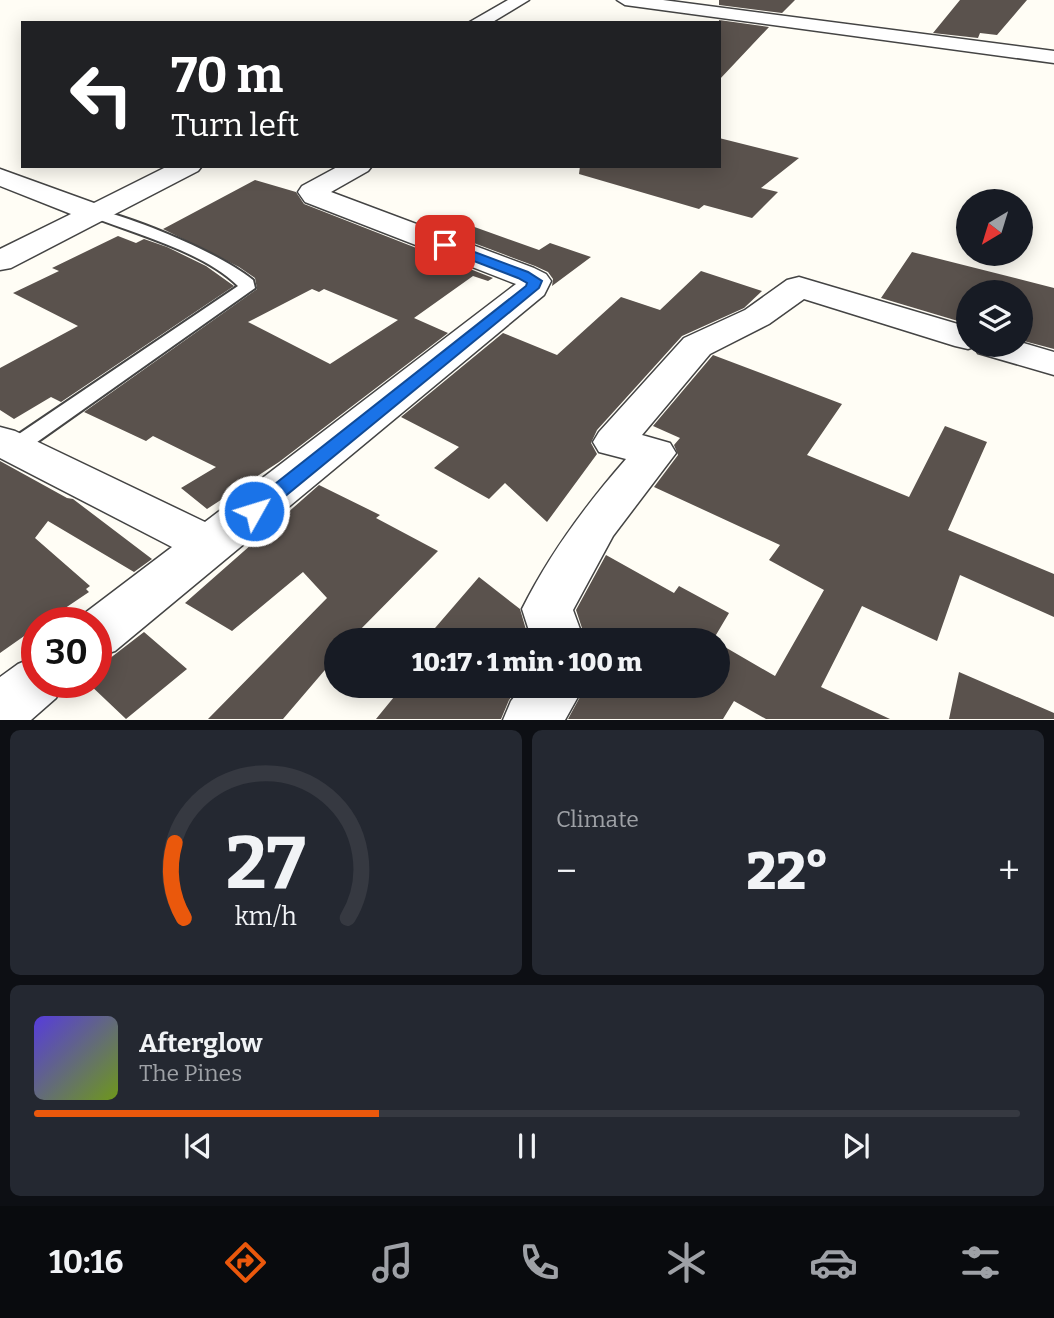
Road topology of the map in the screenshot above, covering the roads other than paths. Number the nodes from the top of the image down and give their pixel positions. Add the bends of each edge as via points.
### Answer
1 (521, 0) edge
2 (625, 0) edge
3 (481, 21) edge
4 (1054, 57) edge
5 (185, 168) edge
6 (355, 168) edge
7 (1, 177) edge
8 (95, 213) junction
9 (0, 261) edge
10 (956, 334) edge
11 (1031, 357) edge
12 (1054, 364) edge
13 (7, 444) edge
14 (211, 545) junction
15 (112, 622) edge
16 (554, 628) edge
17 (21, 694) edge
18 (547, 698) edge
19 (0, 710) edge
20 (531, 719) edge

1 - 3 street
2 - 4 street
5 - 8 street
6 - 14 street via 312,192 535,281 532,288
7 - 8 street
8 - 9 street
8 - 13 lane via 212,261 242,278 246,288
10 - 16 street via 799,287 757,317 697,346 614,442 655,453 596,524 547,609
11 - 12 street
13 - 14 street
14 - 15 street
17 - 19 street
18 - 20 street

